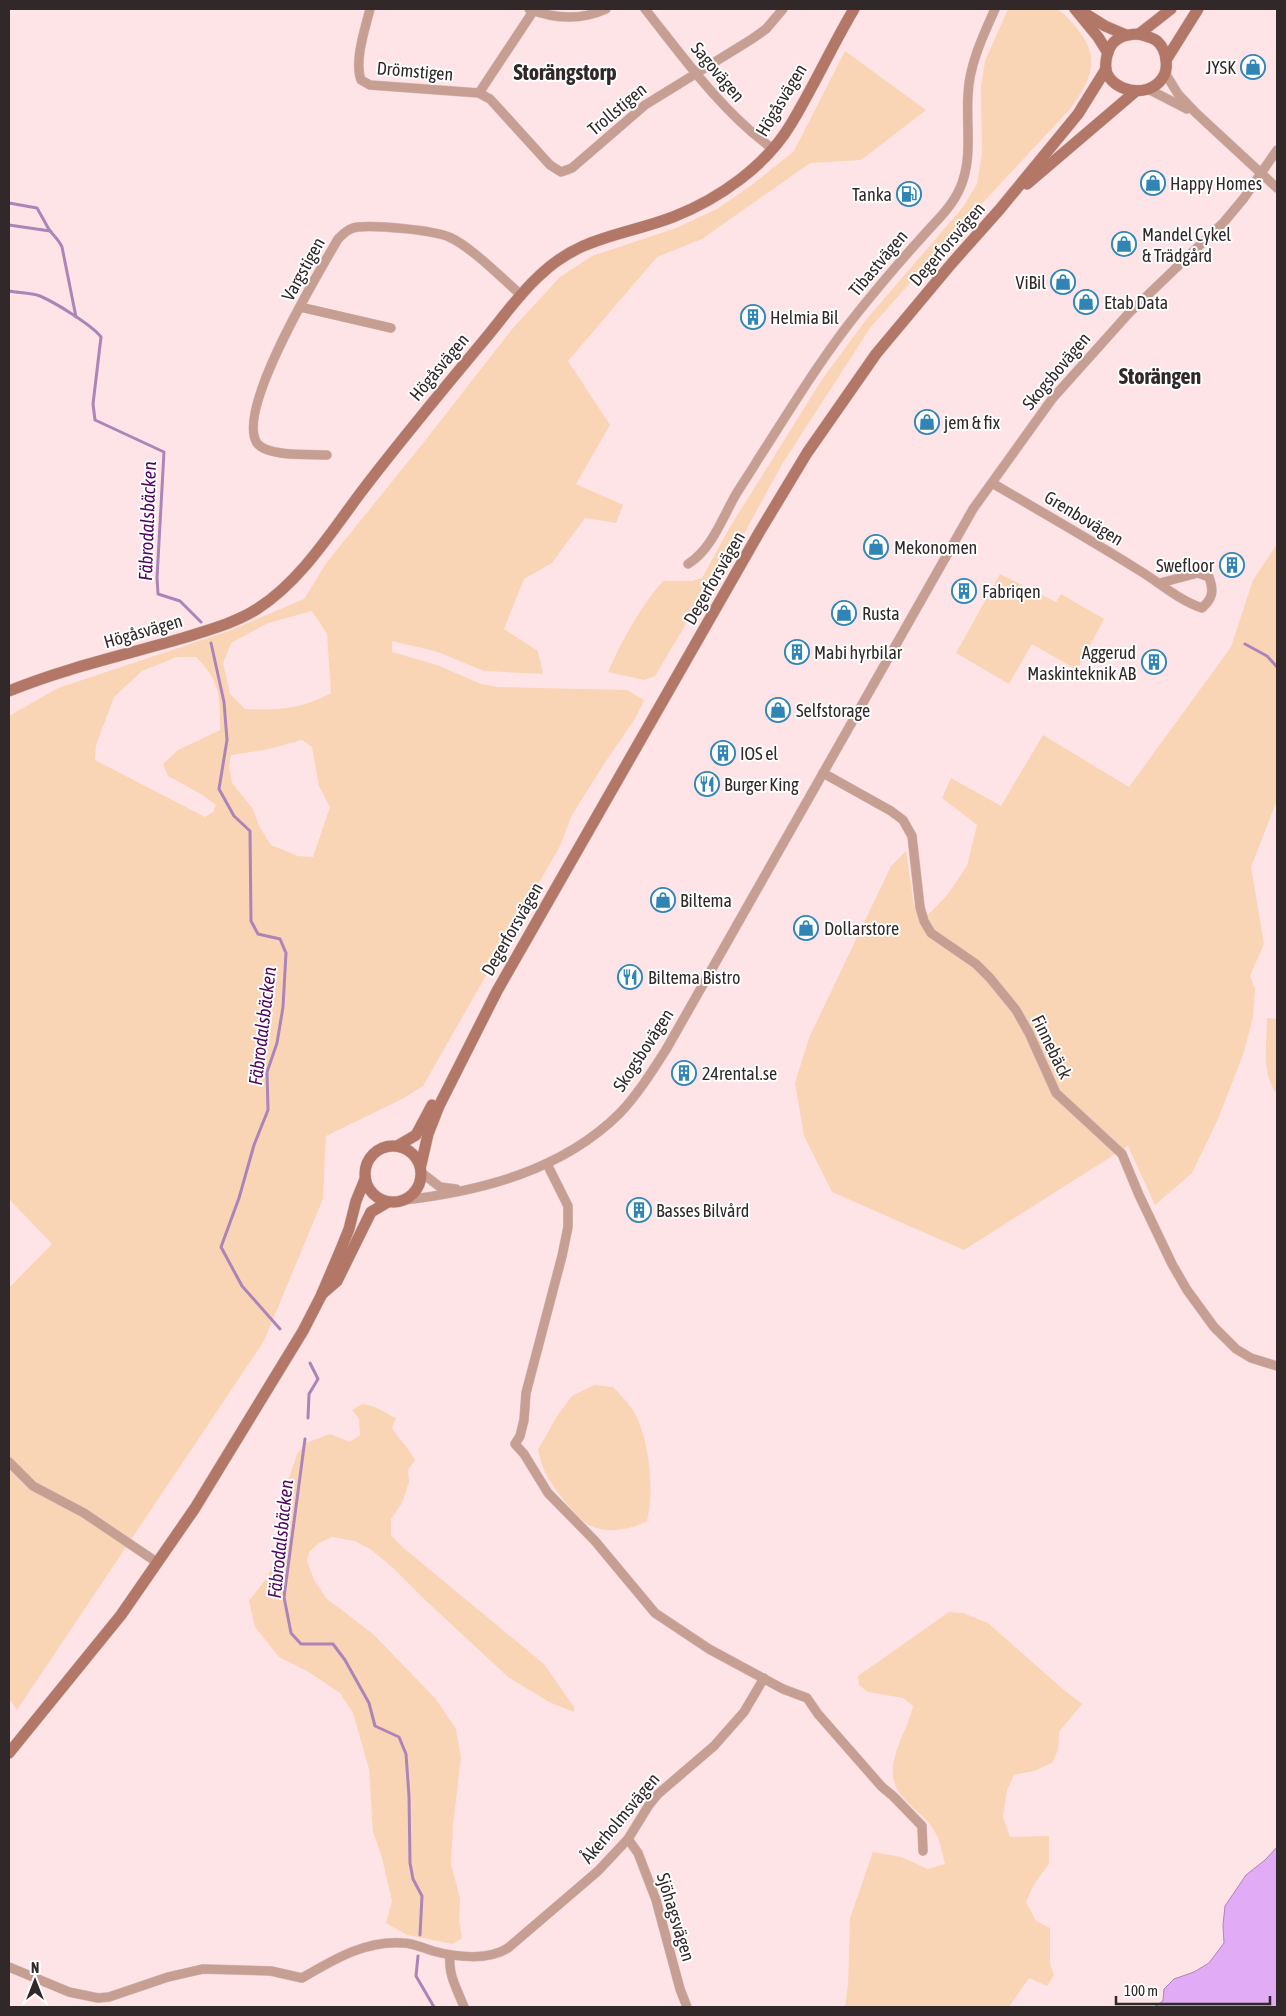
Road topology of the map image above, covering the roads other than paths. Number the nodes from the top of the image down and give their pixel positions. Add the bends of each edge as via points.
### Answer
1 (370, 9) edge
2 (606, 9) edge
3 (645, 9) edge
4 (783, 9) edge
5 (854, 9) edge
6 (995, 9) edge
7 (1075, 9) edge
8 (1079, 9) edge
9 (1171, 9) edge
10 (1198, 9) edge
11 (531, 10) edge
12 (1126, 34) junction
13 (1139, 34) junction
14 (1108, 53) junction
15 (1166, 60) junction
16 (1106, 69) junction
17 (1165, 73) junction
18 (696, 74) junction
19 (1142, 90) junction
20 (479, 93) junction
21 (1200, 117) junction
22 (772, 149) junction
23 (1277, 150) edge
24 (1261, 173) junction
25 (1277, 188) edge
26 (1000, 209) junction
27 (521, 295) junction
28 (300, 308) junction
29 (391, 328) dead end
30 (327, 455) dead end
31 (992, 483) junction
32 (688, 564) dead end
33 (1160, 583) junction
34 (9, 691) edge
35 (823, 773) junction
36 (497, 991) junction
37 (399, 1145) junction
38 (547, 1164) junction
39 (421, 1169) junction
40 (365, 1179) junction
41 (466, 1190) junction
42 (404, 1200) junction
43 (388, 1202) junction
44 (321, 1296) junction
45 (1277, 1366) edge
46 (9, 1462) edge
47 (158, 1563) junction
48 (764, 1678) junction
49 (9, 1754) edge
50 (628, 1839) junction
51 (922, 1851) dead end
52 (450, 1955) junction
53 (9, 1968) edge
54 (464, 2007) edge
55 (687, 2007) edge

1 - 20 street, Drömstigen via 362,40 358,72 361,80 370,85
2 - 11 street via 569,18
3 - 18 street, Sagovägen
4 - 18 street, Trollstigen via 766,29
5 - 22 main road, Högåsvägen via 791,125
6 - 32 street, Tibastvägen via 970,78 968,154 960,189 838,339 800,394 708,544
7 - 14 main road
8 - 12 main road via 1105,26
9 - 13 main road
10 - 15 main road
11 - 20 street
12 - 13 main road
12 - 14 main road via 1113,42
13 - 15 main road via 1157,41
14 - 16 main road
15 - 17 main road
16 - 19 main road via 1121,86
16 - 26 main road, Degerforsvägen via 1078,114
17 - 19 main road via 1158,84
17 - 21 street via 1178,94
18 - 20 street, Trollstigen via 644,105 577,164 561,172 550,165 490,99
18 - 22 street, Sagovägen via 726,110
19 - 21 street via 1178,103
19 - 26 main road, Degerforsvägen via 1055,159
21 - 24 street
22 - 27 main road, Högåsvägen via 752,170 698,205 661,222 591,241 562,256
23 - 24 street, Skogsbovägen
24 - 25 street
24 - 31 street, Skogsbovägen via 1224,222 1129,313 1052,399
26 - 36 main road, Degerforsvägen via 876,354 812,446
27 - 28 street, Vargstigen via 449,237 358,227 347,230 338,239
27 - 34 main road, Högåsvägen via 397,445 298,574 268,602 218,627
28 - 29 street
28 - 30 street, Vargstigen via 258,396 254,433 257,442 272,451
31 - 33 street, Grenbovägen
31 - 35 street, Skogsbovägen via 973,509
33 - 33 street, Grenbovägen via 1190,604 1202,608 1210,600 1213,589 1209,577 1198,573
35 - 38 street, Skogsbovägen via 650,1075 620,1113 590,1138
35 - 45 street, Finnebäck via 891,810 903,820 912,836 920,907 931,933 976,964 990,978 1016,1010 1056,1093 1122,1154 1172,1264 1214,1327 1236,1349 1251,1358
36 - 37 main road, Degerforsvägen via 455,1056 422,1127 416,1135
36 - 39 main road, Degerforsvägen via 439,1106 428,1134
37 - 39 main road via 413,1153
37 - 40 main road via 382,1147 373,1154 367,1163
38 - 41 street, Skogsbovägen
38 - 48 street via 568,1206 568,1227 526,1394 524,1420 515,1444 548,1493 595,1541 655,1613 709,1649
39 - 41 street, Skogsbovägen via 440,1187
39 - 42 main road via 417,1189
40 - 43 main road via 373,1194
40 - 44 main road via 349,1229
41 - 42 street, Skogsbovägen
42 - 43 main road
43 - 44 main road via 371,1212 337,1281
44 - 47 main road via 256,1409
46 - 47 street via 34,1486 84,1513
47 - 49 main road via 88,1658
48 - 50 street, Åkerholmsvägen via 744,1712 714,1746 658,1794
48 - 51 street via 795,1695 808,1698 818,1714 882,1787 922,1826
50 - 52 street, Åkerholmsvägen via 598,1871 505,1950 475,1956
50 - 55 street, Sjöhagsvägen via 638,1853 656,1900
52 - 53 street, Åkerholmsvägen via 402,1942 372,1945 351,1952 302,1978 271,1971 203,1969 98,1998 69,1992
52 - 54 street via 452,1977

